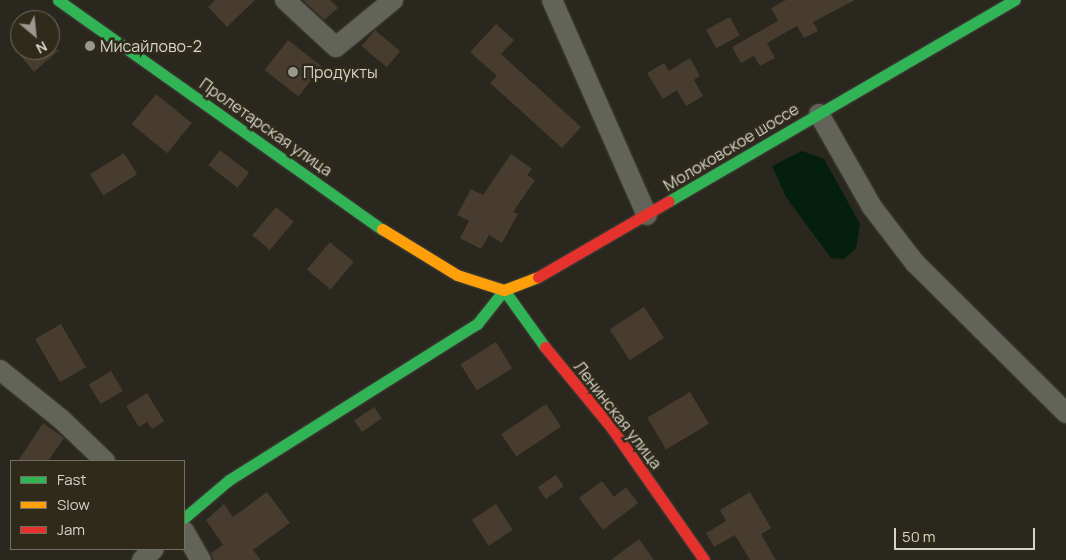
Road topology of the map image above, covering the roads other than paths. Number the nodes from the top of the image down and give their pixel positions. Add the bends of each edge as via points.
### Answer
1 (58, 0) edge
2 (285, 0) edge
3 (392, 0) edge
4 (552, 0) edge
5 (1015, 0) edge
6 (819, 114) junction
7 (647, 215) junction
8 (504, 290) junction
9 (0, 370) edge
10 (1066, 413) edge
11 (104, 460) edge
12 (185, 517) edge
13 (185, 533) edge
14 (153, 550) edge
15 (142, 560) edge
16 (201, 560) edge
17 (704, 560) edge

1 - 8 main road, Пролетарская улица via 404,244 457,275
2 - 3 street via 336,47
4 - 7 street
5 - 6 main road, Молоковское шоссе
6 - 7 main road, Молоковское шоссе
6 - 10 street via 872,207 916,263
7 - 8 main road, Молоковское шоссе via 533,280
8 - 12 main road via 477,324 229,480
8 - 17 main road, Ленинская улица via 533,333 611,427
9 - 11 street via 61,419
13 - 16 street
14 - 15 street

